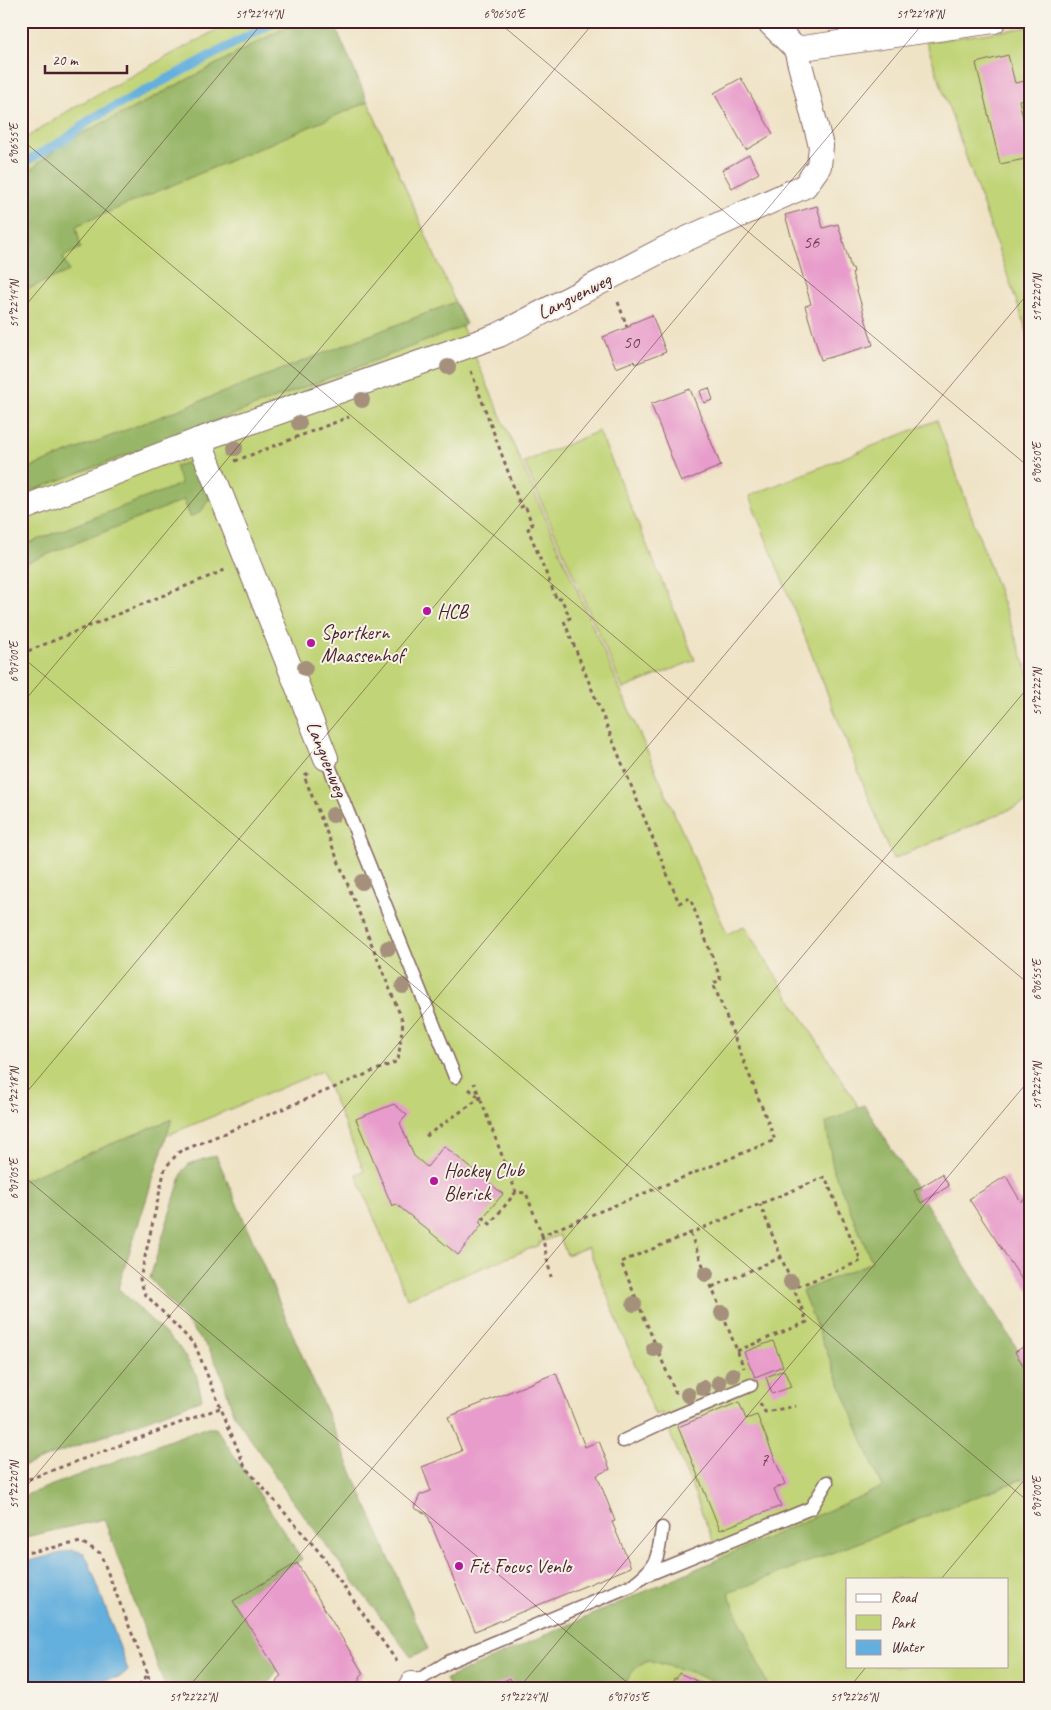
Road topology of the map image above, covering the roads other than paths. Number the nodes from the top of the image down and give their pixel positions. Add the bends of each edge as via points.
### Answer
1 (768, 21) edge
2 (994, 21) edge
3 (796, 49) junction
4 (199, 440) junction
5 (21, 509) edge
6 (326, 758) joint
7 (455, 1077) road end
8 (751, 1386) road end
9 (623, 1441) dead end
10 (826, 1482) dead end
11 (662, 1528) dead end
12 (647, 1575) junction
13 (413, 1687) edge

1 - 3 street
2 - 3 street
3 - 4 street, Langvenweg via 822,146 819,166 805,186 666,248 498,335
4 - 5 street, Langvenweg
4 - 6 street, Langvenweg
6 - 7 lane, Langvenweg
8 - 9 lane
10 - 12 lane via 811,1508
11 - 12 lane via 658,1556
12 - 13 lane via 632,1585 450,1660

